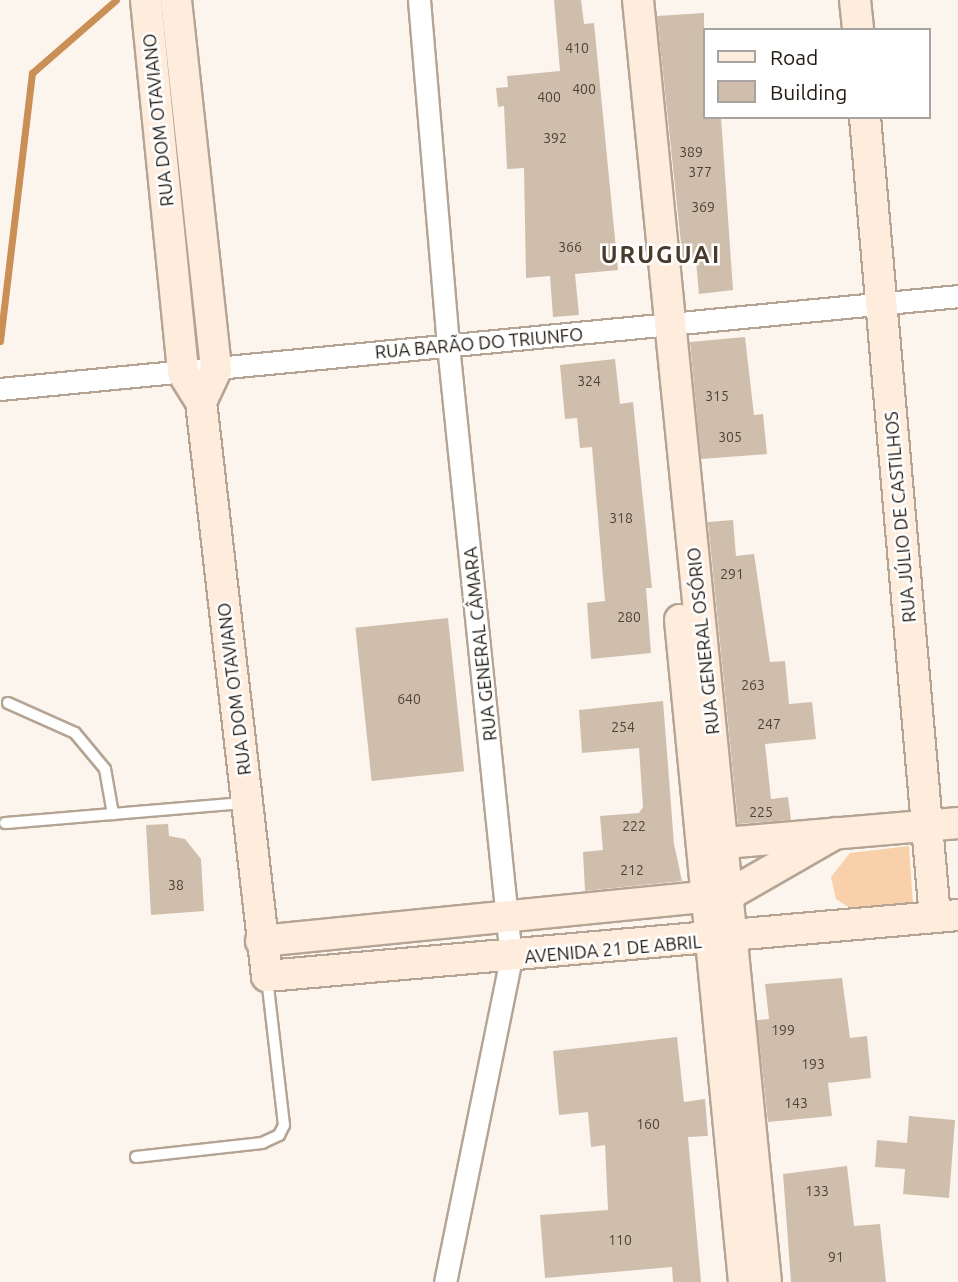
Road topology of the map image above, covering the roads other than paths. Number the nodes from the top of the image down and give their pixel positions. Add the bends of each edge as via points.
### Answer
1 (146, 0) edge
2 (176, 0) edge
3 (419, 0) edge
4 (620, 0) edge
5 (638, 0) edge
6 (855, 0) edge
7 (858, 28) edge
8 (188, 115) junction
9 (158, 116) junction
10 (865, 119) edge
11 (958, 296) edge
12 (881, 303) junction
13 (660, 326) junction
14 (448, 345) junction
15 (216, 370) junction
16 (183, 373) junction
17 (0, 389) edge
18 (201, 402) junction
19 (8, 703) dead end
20 (247, 803) junction
21 (113, 814) junction
22 (5, 823) dead end
23 (958, 823) edge
24 (927, 825) junction
25 (836, 833) junction
26 (726, 843) junction
27 (719, 895) junction
28 (508, 915) junction
29 (946, 916) edge
30 (724, 939) junction
31 (261, 941) junction
32 (511, 958) junction
33 (267, 976) junction
34 (136, 1157) dead end
35 (445, 1282) edge
36 (744, 1282) edge
37 (766, 1282) edge

1 - 9 street, RUA DOM OTAVIANO
2 - 8 street, RUA DOM OTAVIANO
3 - 14 street, RUA GENERAL CÂMARA
4 - 13 street, RUA GENERAL OSÓRIO
5 - 13 street, RUA GENERAL OSÓRIO
6 - 7 street
8 - 9 street
8 - 15 street, RUA DOM OTAVIANO
9 - 16 street, RUA DOM OTAVIANO
10 - 12 street, RUA JÚLIO DE CASTILHOS
11 - 12 street, RUA BARÃO DO TRIUNFO
12 - 13 street, RUA BARÃO DO TRIUNFO
12 - 24 street, RUA JÚLIO DE CASTILHOS
13 - 14 street, RUA BARÃO DO TRIUNFO
13 - 26 street, RUA GENERAL OSÓRIO
13 - 27 street, RUA GENERAL OSÓRIO
14 - 15 street, RUA BARÃO DO TRIUNFO
14 - 28 street, RUA GENERAL CÂMARA
15 - 16 street, RUA BARÃO DO TRIUNFO
15 - 18 street
16 - 17 street, RUA BARÃO DO TRIUNFO
16 - 18 street, RUA DOM OTAVIANO
18 - 20 street, RUA DOM OTAVIANO
19 - 21 lane via 75,733 105,769
20 - 21 lane
20 - 31 street, RUA DOM OTAVIANO
21 - 22 lane
23 - 24 street
24 - 25 street
24 - 29 street, RUA JÚLIO DE CASTILHOS
25 - 26 street
25 - 27 street
26 - 27 street, RUA GENERAL OSÓRIO
27 - 28 street
27 - 30 street, RUA GENERAL OSÓRIO
28 - 31 street
28 - 32 street, RUA GENERAL CÂMARA
29 - 30 street, AVENIDA 21 DE ABRIL
30 - 32 street, AVENIDA 21 DE ABRIL
30 - 36 street, RUA GENERAL OSÓRIO
30 - 37 street, RUA GENERAL OSÓRIO
31 - 33 street, RUA DOM OTAVIANO
32 - 33 street, AVENIDA 21 DE ABRIL
32 - 35 street, RUA GENERAL CÂMARA
33 - 34 lane via 284,1125 279,1135 262,1143

